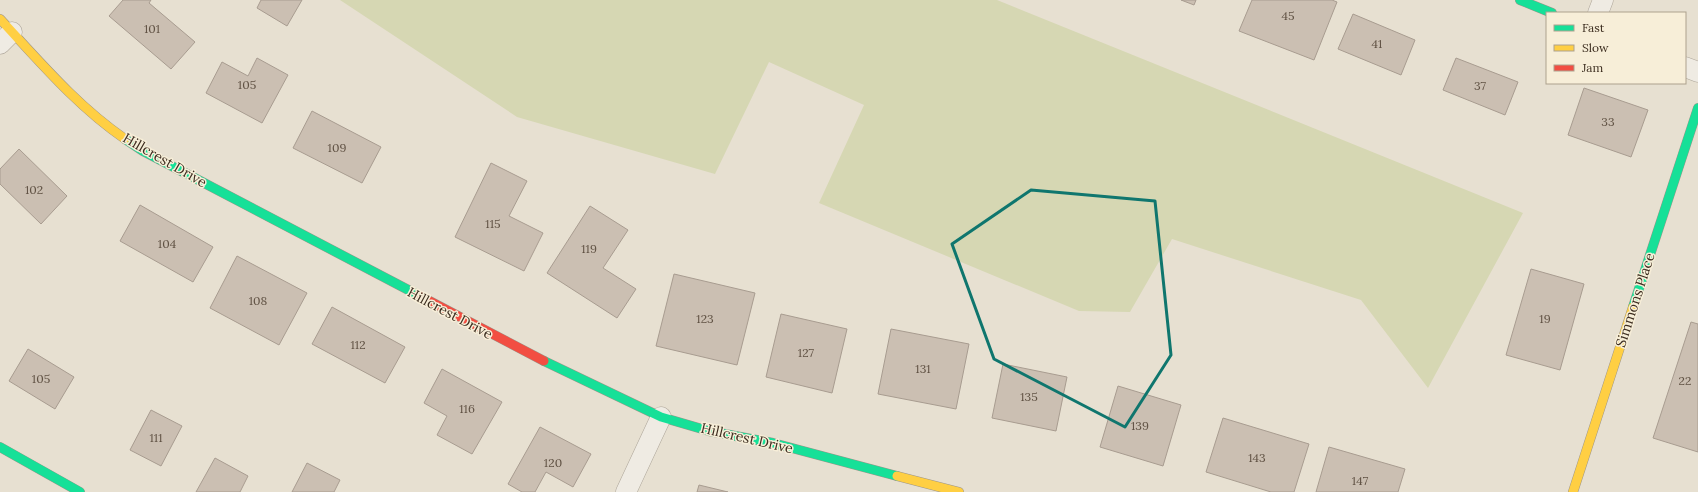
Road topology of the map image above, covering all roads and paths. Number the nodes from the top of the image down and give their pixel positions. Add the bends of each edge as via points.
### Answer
1 (1520, 0) edge
2 (1604, 0) edge
3 (1550, 12) edge
4 (1598, 12) edge
5 (4, 31) edge
6 (1686, 67) edge
7 (1698, 72) edge
8 (1698, 108) edge
9 (661, 417) junction
10 (0, 447) edge
11 (80, 492) edge
12 (626, 492) edge
13 (959, 492) edge
14 (1573, 492) edge

1 - 3 street
2 - 4 street
5 - 9 street, Hillcrest Drive via 69,94 104,124 143,151 531,356
6 - 7 street
8 - 14 street, Simmons Place
9 - 12 street
9 - 13 street, Hillcrest Drive via 773,443
10 - 11 street

